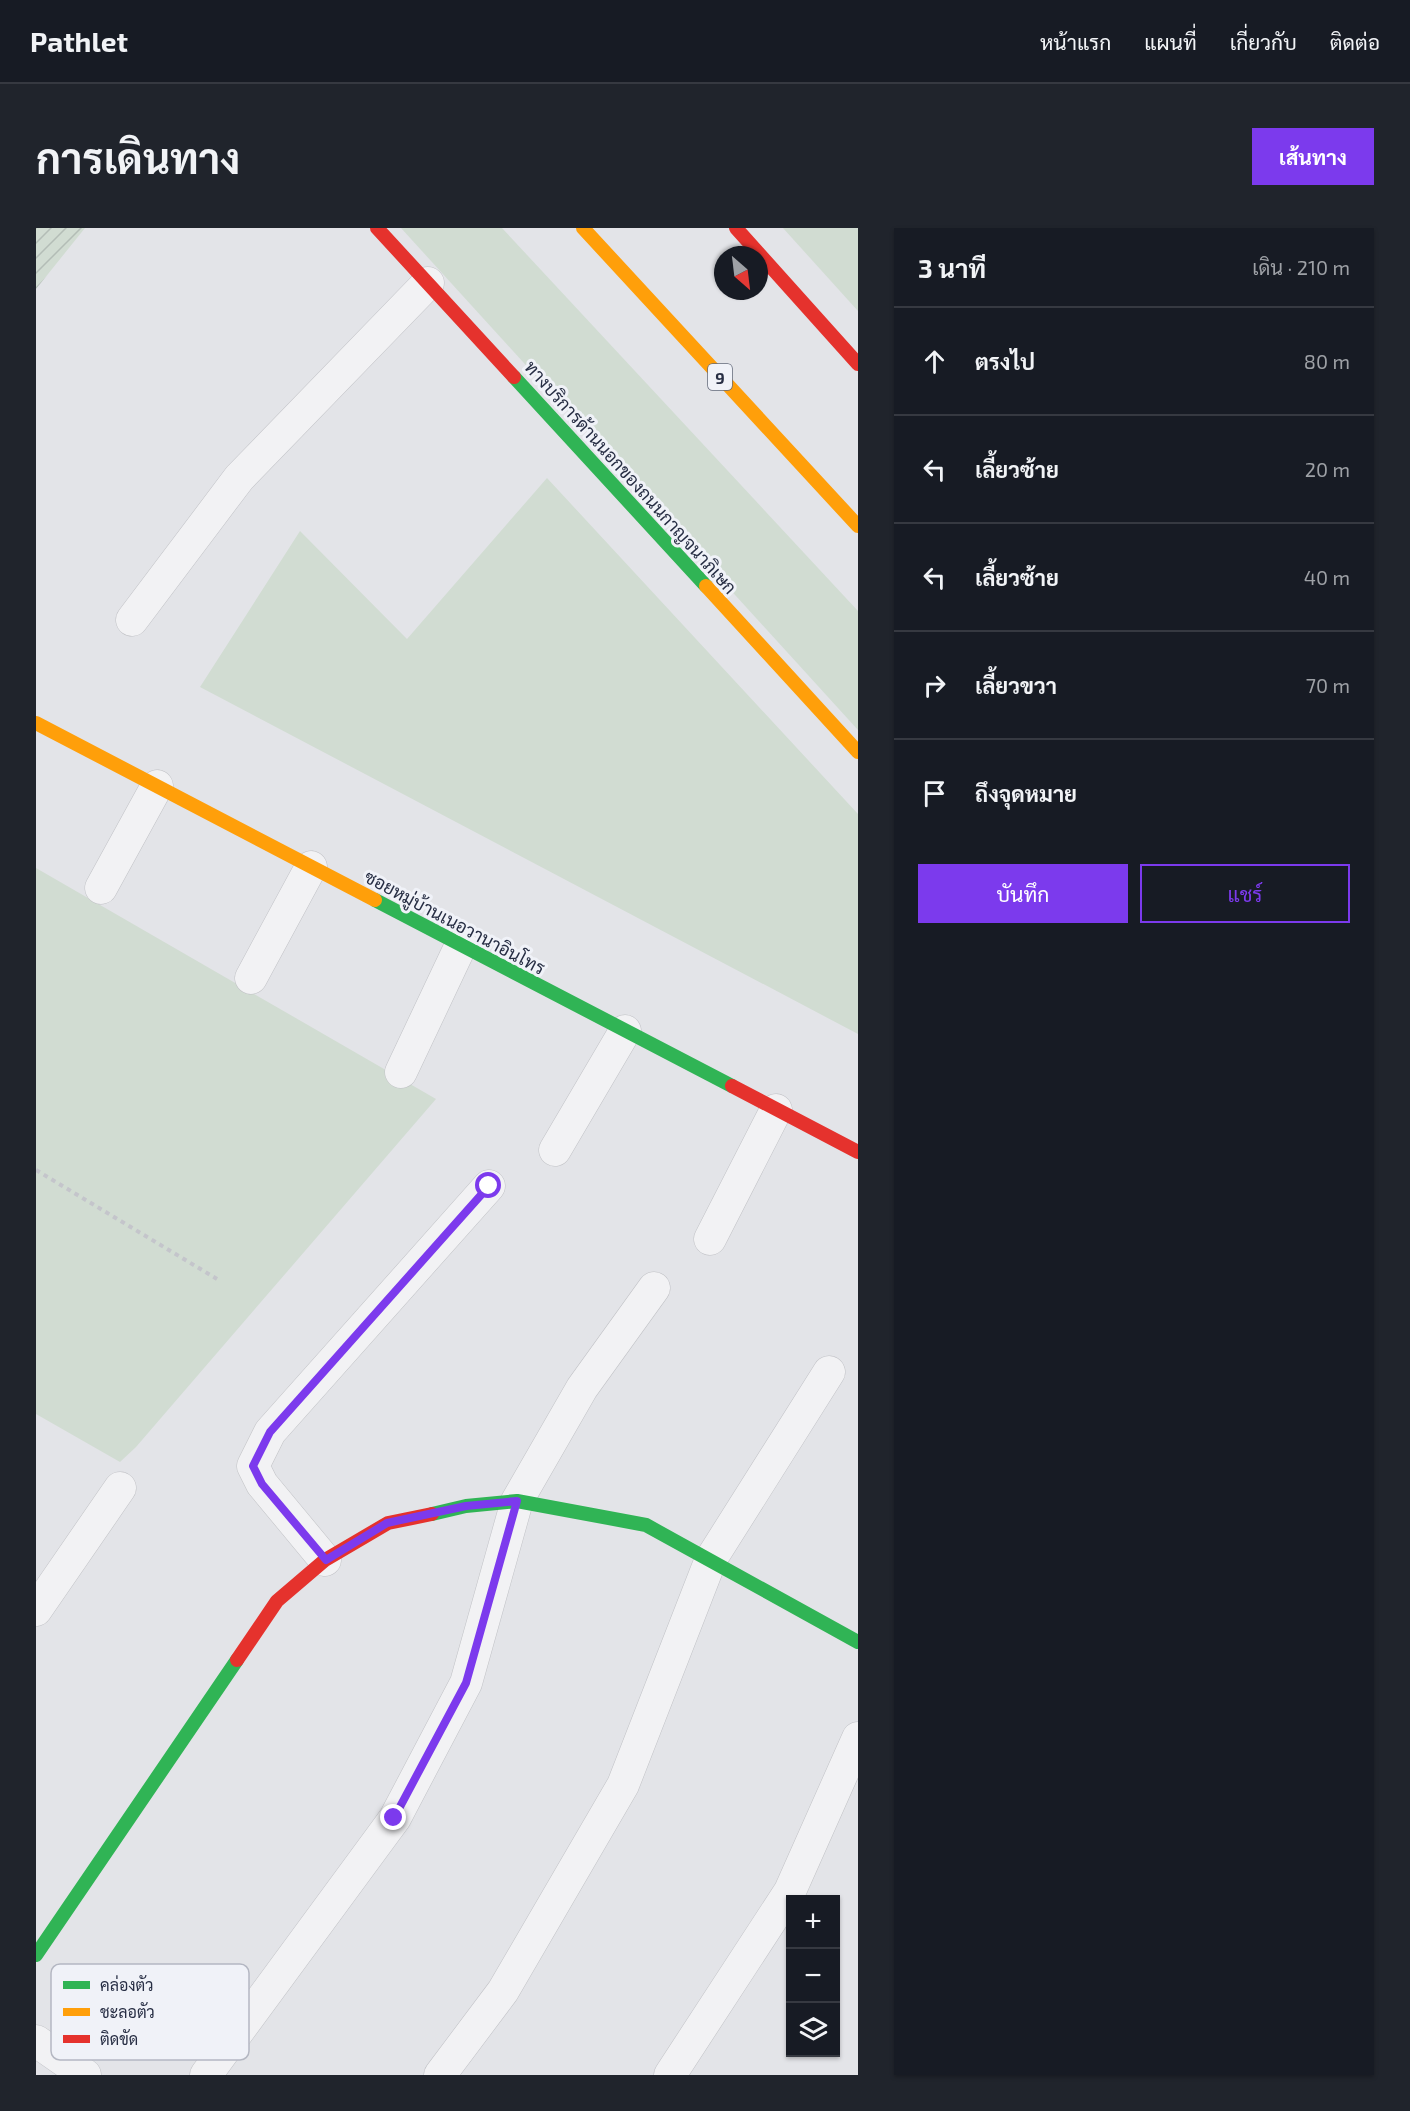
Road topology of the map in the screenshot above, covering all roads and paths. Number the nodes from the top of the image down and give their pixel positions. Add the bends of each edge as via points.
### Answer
1 (377, 228) edge
2 (583, 228) edge
3 (736, 228) edge
4 (429, 283) junction
5 (858, 364) edge
6 (858, 526) edge
7 (132, 620) dead end
8 (36, 723) edge
9 (858, 752) edge
10 (157, 786) junction
11 (311, 867) junction
12 (101, 888) dead end
13 (461, 945) junction
14 (251, 978) dead end
15 (625, 1031) junction
16 (401, 1072) dead end
17 (776, 1110) junction
18 (555, 1150) dead end
19 (858, 1152) edge
20 (36, 1170) edge
21 (489, 1186) dead end
22 (710, 1239) dead end
23 (217, 1279) dead end
24 (654, 1288) dead end
25 (829, 1372) dead end
26 (120, 1488) dead end
27 (517, 1501) junction
28 (711, 1559) junction
29 (326, 1560) junction
30 (36, 1610) edge
31 (858, 1642) edge
32 (858, 1738) edge
33 (36, 1954) edge
34 (249, 2016) edge
35 (36, 2041) edge
36 (51, 2051) edge
37 (63, 2060) edge
38 (217, 2060) edge
39 (85, 2075) edge
40 (206, 2075) edge
41 (440, 2075) edge
42 (670, 2075) edge

1 - 4 main road, ทางบริการด้านนอกของถนนกาญจนาภิเษก
2 - 6 main road, 9
3 - 5 main road
4 - 7 street via 239,478
4 - 9 main road, ทางบริการด้านนอกของถนนกาญจนาภิเษก
8 - 10 main road, ซอยหมู่บ้านเนอวานาอินโทร
10 - 11 main road, ซอยหมู่บ้านเนอวานาอินโทร
10 - 12 street
11 - 13 main road, ซอยหมู่บ้านเนอวานาอินโทร
11 - 14 street
13 - 15 main road, ซอยหมู่บ้านเนอวานาอินโทร
13 - 16 street
15 - 17 main road, ซอยหมู่บ้านเนอวานาอินโทร
15 - 18 street
17 - 19 main road, ซอยหมู่บ้านเนอวานาอินโทร
17 - 22 street
20 - 23 path
21 - 29 street via 270,1432 253,1466 262,1484
24 - 27 street via 582,1388
25 - 28 street
26 - 30 street
27 - 28 main road via 646,1525
27 - 29 main road via 466,1506 387,1523
27 - 34 street via 466,1683 394,1818
28 - 31 main road
28 - 41 street via 623,1785 503,1991
29 - 33 main road via 277,1601
32 - 42 street via 790,1891
35 - 36 street
37 - 39 street
38 - 40 street

